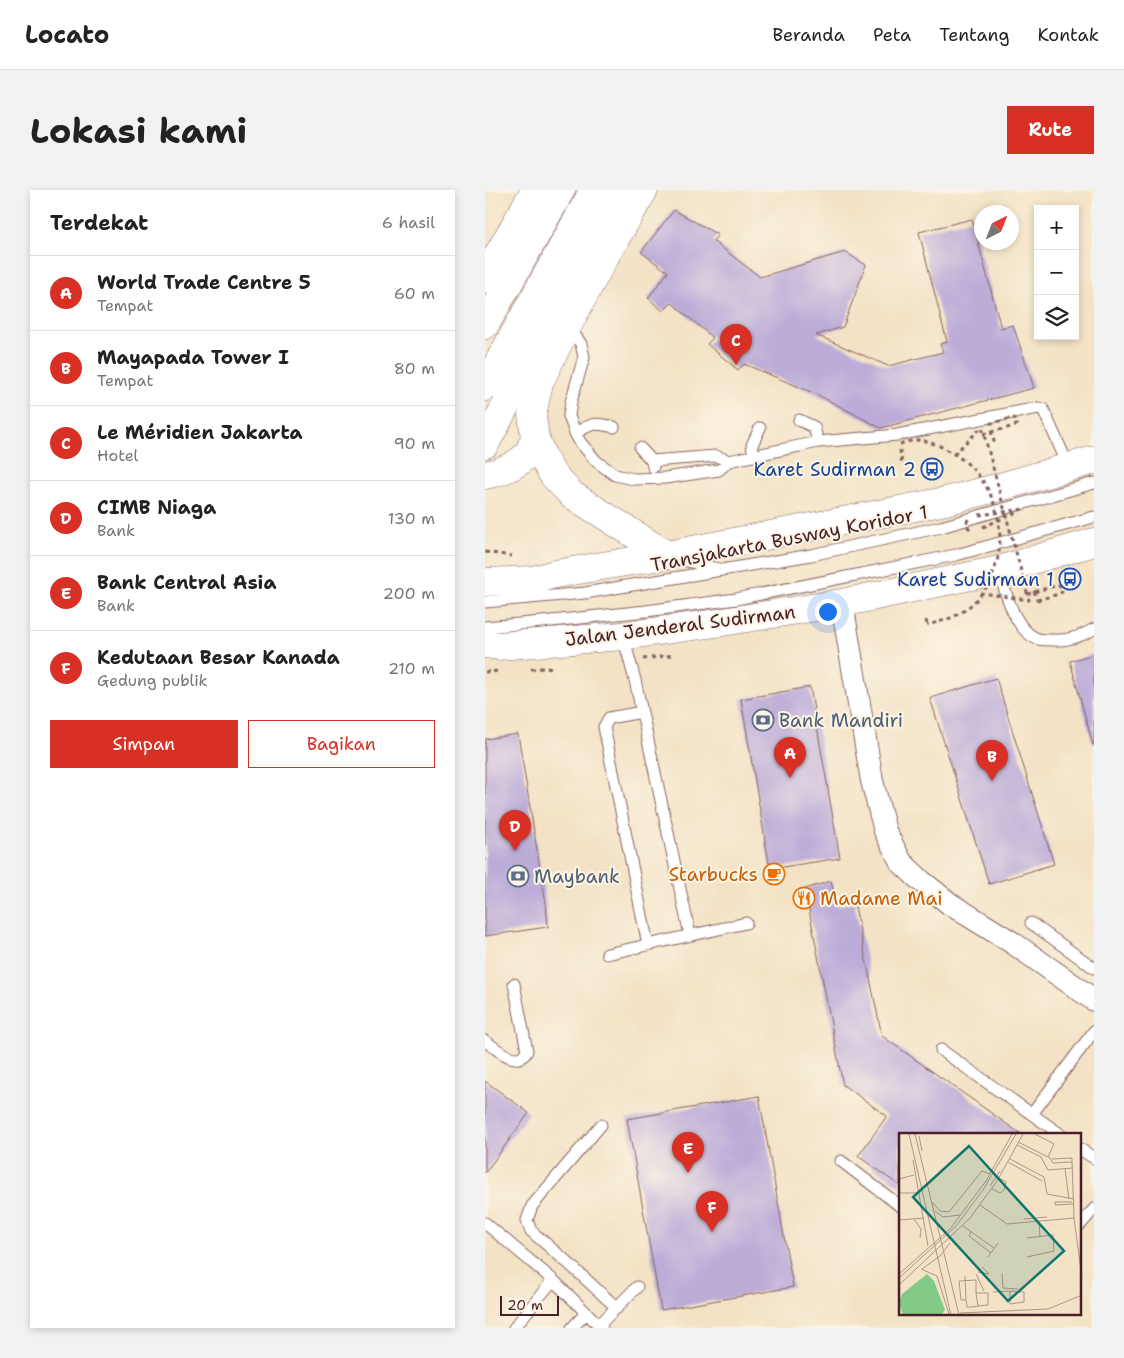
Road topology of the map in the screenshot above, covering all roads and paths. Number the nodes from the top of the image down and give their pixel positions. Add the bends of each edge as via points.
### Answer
1 (561, 190) edge
2 (583, 190) edge
3 (594, 190) edge
4 (622, 190) edge
5 (644, 190) edge
6 (532, 191) edge
7 (485, 278) edge
8 (485, 325) edge
9 (568, 325) junction
10 (485, 368) edge
11 (485, 387) edge
12 (799, 420) dead end
13 (988, 424) dead end
14 (614, 427) dead end
15 (761, 428) dead end
16 (575, 433) junction
17 (983, 434) junction
18 (535, 438) junction
19 (818, 442) junction
20 (485, 444) edge
21 (640, 448) dead end
22 (954, 454) junction
23 (754, 456) junction
24 (652, 461) junction
25 (729, 461) junction
26 (903, 464) dead end
27 (1082, 464) edge
28 (485, 475) edge
29 (654, 478) junction
30 (1094, 483) edge
31 (998, 488) junction
32 (979, 515) dead end
33 (1094, 517) edge
34 (968, 519) dead end
35 (983, 527) dead end
36 (971, 530) dead end
37 (1094, 542) edge
38 (667, 555) junction
39 (485, 565) edge
40 (722, 570) junction
41 (999, 570) junction
42 (555, 574) junction
43 (485, 582) edge
44 (1034, 591) dead end
45 (981, 593) junction
46 (1027, 594) junction
47 (736, 599) junction
48 (485, 602) edge
49 (842, 603) junction
50 (926, 620) dead end
51 (681, 628) junction
52 (1094, 629) edge
53 (623, 636) junction
54 (488, 642) edge
55 (642, 712) junction
56 (746, 923) dead end
57 (1031, 923) dead end
58 (690, 935) junction
59 (647, 945) junction
60 (607, 954) dead end
61 (1094, 968) edge
62 (514, 984) dead end
63 (1094, 1000) edge
64 (1094, 1031) edge
65 (485, 1041) edge
66 (941, 1050) dead end
67 (1032, 1114) junction
68 (601, 1126) dead end
69 (1059, 1133) edge
70 (1081, 1150) edge
71 (1094, 1158) edge
72 (841, 1161) dead end
73 (899, 1205) edge
74 (1094, 1209) edge
75 (485, 1223) edge
76 (1081, 1224) edge
77 (553, 1280) junction
78 (637, 1287) dead end
79 (617, 1308) junction
80 (586, 1313) junction
81 (601, 1327) edge
82 (514, 1328) edge
83 (572, 1328) edge

1 - 8 main road
2 - 10 main road
3 - 11 main road
4 - 20 main road
5 - 9 main road
6 - 7 main road
9 - 16 lane via 581,344 584,357 569,416
9 - 18 main road via 539,383 532,415
12 - 19 lane via 814,427
13 - 17 path, bridge via 1012,418 1017,421 1015,426
14 - 16 lane via 599,423
15 - 23 lane via 752,445
16 - 29 lane via 596,461 615,475
17 - 22 path, bridge via 982,427
17 - 31 path, bridge
18 - 28 main road via 527,454 514,465
18 - 38 main road via 553,475 573,495
19 - 23 lane
19 - 27 lane via 897,435 1038,408 1043,409
21 - 24 lane
22 - 26 path, bridge via 917,440 899,444
22 - 45 path, bridge via 981,478 992,496 998,516 1000,538 997,559
23 - 25 lane
24 - 25 lane via 716,456
24 - 29 lane
25 - 29 lane via 719,470
27 - 31 main road
30 - 40 lane, Transjakarta Busway Koridor 1 via 941,527
31 - 38 main road via 947,501
31 - 46 path, bridge
32 - 35 path, bridge via 1025,509
33 - 47 lane via 957,555
34 - 36 path, bridge via 966,525
37 - 41 main road, Jalan Jenderal Sudirman
38 - 40 lane
38 - 42 main road
39 - 42 main road via 533,568
40 - 48 lane, Transjakarta Busway Koridor 1 via 585,593
41 - 49 main road, Jalan Jenderal Sudirman
41 - 52 lane via 1012,610 1027,633 1038,639 1064,640
42 - 43 main road via 533,580
44 - 46 path, bridge via 1037,600 1059,594 1063,589 1058,585
45 - 46 path, bridge via 1029,600
45 - 50 path, bridge via 963,612 947,620 927,625
47 - 51 lane
47 - 54 lane via 542,622
49 - 51 main road, Jalan Jenderal Sudirman
49 - 63 street via 872,781 885,831 901,862 950,904
51 - 53 main road, Jalan Jenderal Sudirman
53 - 54 main road, Jalan Jenderal Sudirman
53 - 55 lane
55 - 58 lane
55 - 59 lane via 609,718 604,727
56 - 58 lane
57 - 61 lane
58 - 59 lane
59 - 60 lane
62 - 65 lane via 526,1054 522,1058 506,1056
64 - 67 lane
66 - 67 lane
67 - 69 lane
68 - 79 lane via 532,1206 527,1220 531,1232
70 - 71 lane
72 - 73 lane
74 - 76 lane
75 - 77 lane
77 - 80 lane
77 - 82 lane
78 - 79 lane
79 - 81 lane
80 - 81 lane
80 - 83 lane

